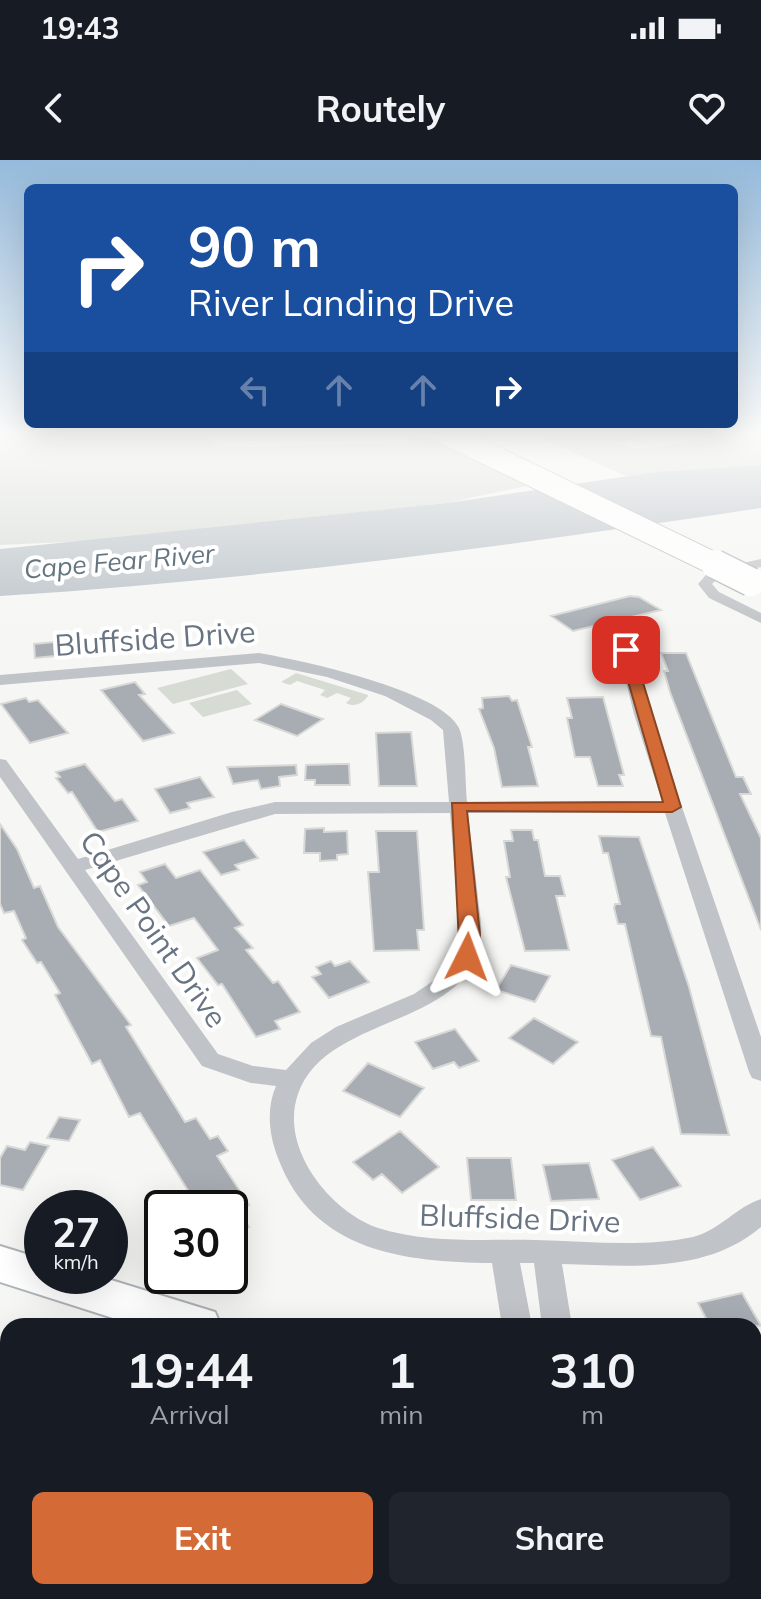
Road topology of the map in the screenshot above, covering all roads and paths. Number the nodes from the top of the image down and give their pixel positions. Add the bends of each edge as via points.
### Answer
1 (598, 499) edge
2 (758, 573) edge
3 (761, 619) edge
4 (626, 650) dead end
5 (0, 680) edge
6 (0, 764) edge
7 (458, 806) junction
8 (672, 807) junction
9 (74, 867) junction
10 (761, 1072) edge
11 (292, 1080) junction
12 (761, 1210) edge
13 (504, 1251) junction
14 (546, 1252) junction
15 (0, 1264) edge
16 (173, 1318) edge
17 (516, 1318) edge
18 (556, 1318) edge

1 - 2 highway, bridge
2 - 3 street via 715,573 705,584 714,595
4 - 8 street
5 - 7 street, Bluffside Drive via 243,658 294,664 415,701 443,719 451,729
6 - 9 street, Cape Point Drive
7 - 8 street
7 - 9 street via 275,808
7 - 11 street, Bluffside Drive via 471,935 467,957 433,994 333,1036 311,1053
8 - 10 street
9 - 11 street, Cape Point Drive via 210,1060
11 - 13 street, Bluffside Drive via 283,1101 287,1151 301,1179 328,1211 371,1237 443,1251
12 - 14 street, Bluffside Drive via 736,1231 677,1252
13 - 14 street, Bluffside Drive
13 - 17 street
14 - 18 street
15 - 16 main road

